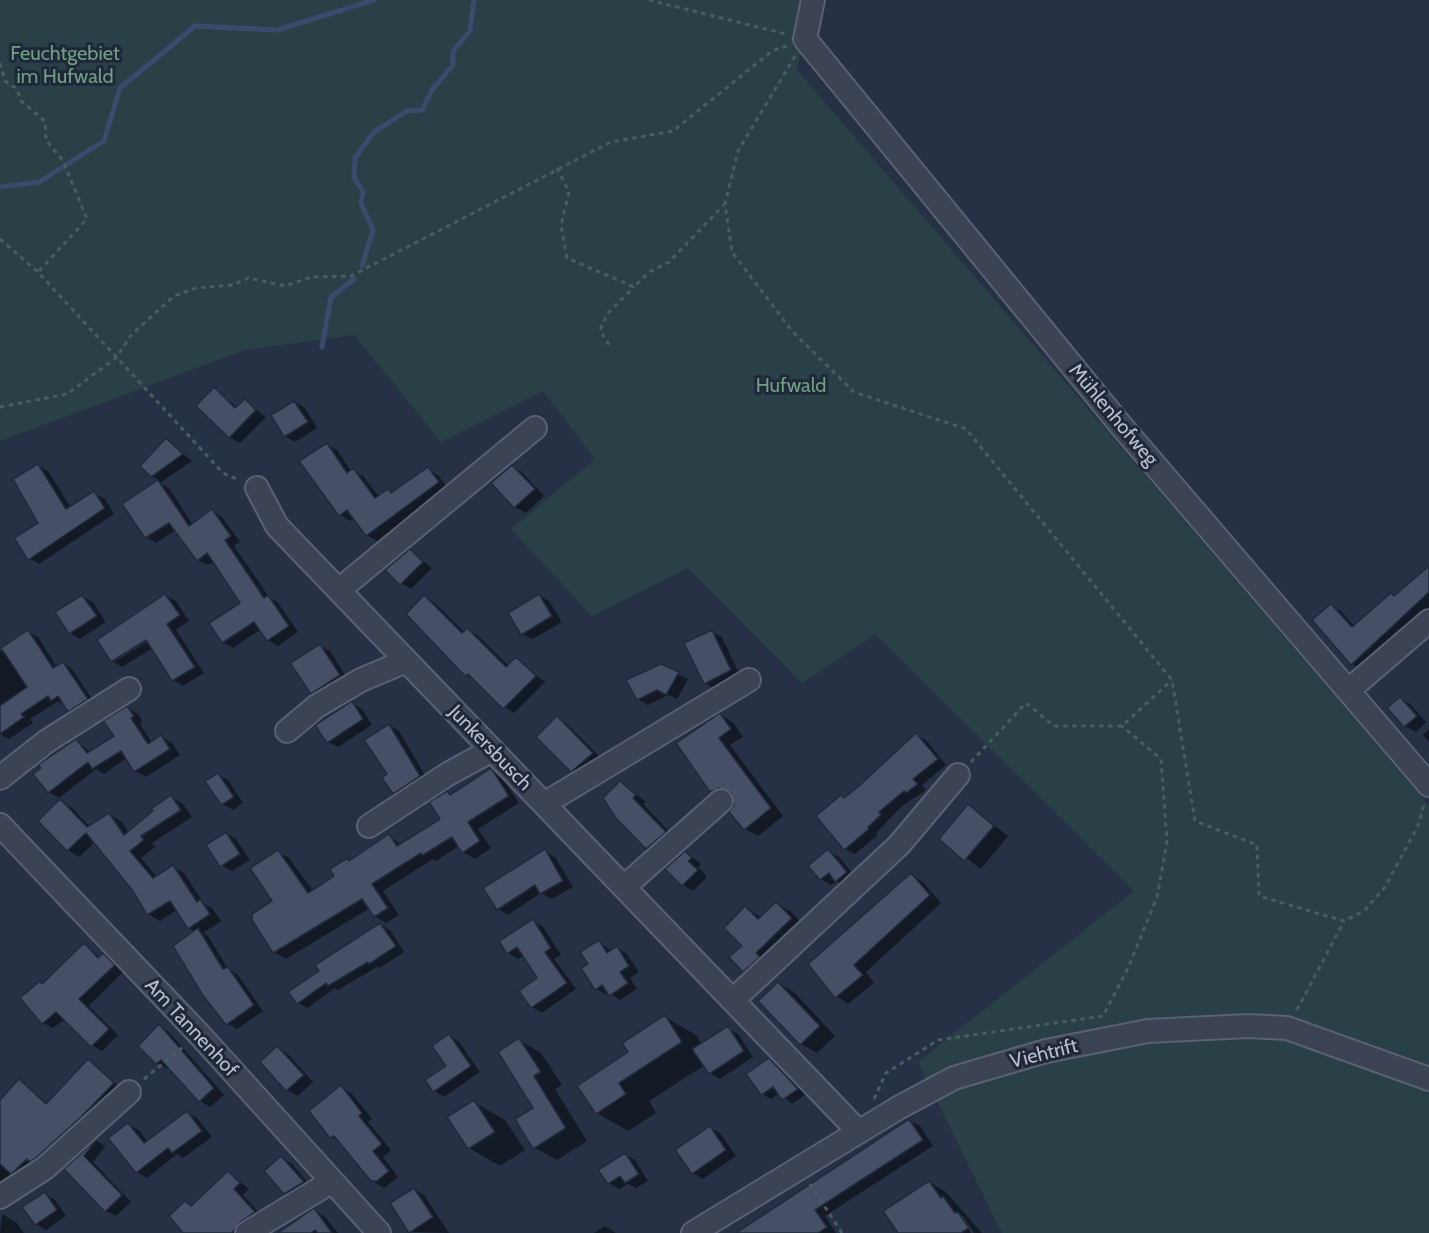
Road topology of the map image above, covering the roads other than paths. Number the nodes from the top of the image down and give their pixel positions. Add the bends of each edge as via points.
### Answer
1 (813, 0) edge
2 (535, 428) dead end
3 (257, 488) road end
4 (339, 590) junction
5 (1429, 621) edge
6 (406, 661) junction
7 (749, 680) dead end
8 (129, 689) dead end
9 (1348, 690) junction
10 (287, 731) dead end
11 (492, 750) junction
12 (958, 776) road end
13 (0, 778) edge
14 (1429, 785) edge
15 (721, 801) dead end
16 (544, 804) junction
17 (0, 825) edge
18 (369, 826) dead end
19 (624, 887) junction
20 (733, 1000) junction
21 (1429, 1079) edge
22 (129, 1092) road end
23 (859, 1132) junction
24 (331, 1182) junction
25 (0, 1197) edge
26 (247, 1233) edge
27 (380, 1233) edge
28 (693, 1233) edge

1 - 9 street, Mühlenhofweg via 805,39 1123,428
2 - 4 street
3 - 4 street, Junkersbusch via 277,526
4 - 6 street, Junkersbusch
5 - 9 street
6 - 10 street via 317,706
6 - 11 street, Junkersbusch
7 - 16 street
8 - 13 street via 47,741
9 - 14 street, Mühlenhofweg
11 - 16 street, Junkersbusch
11 - 18 street
12 - 20 street via 899,845
15 - 19 street
16 - 19 street, Junkersbusch
17 - 24 street, Am Tannenhof via 199,1034
19 - 20 street, Junkersbusch
20 - 23 street, Junkersbusch
21 - 23 street, Viehtrift via 1287,1028 1148,1031 1046,1051 954,1078
22 - 25 street via 45,1168
23 - 28 street, Viehtrift
24 - 26 street
24 - 27 street, Am Tannenhof

